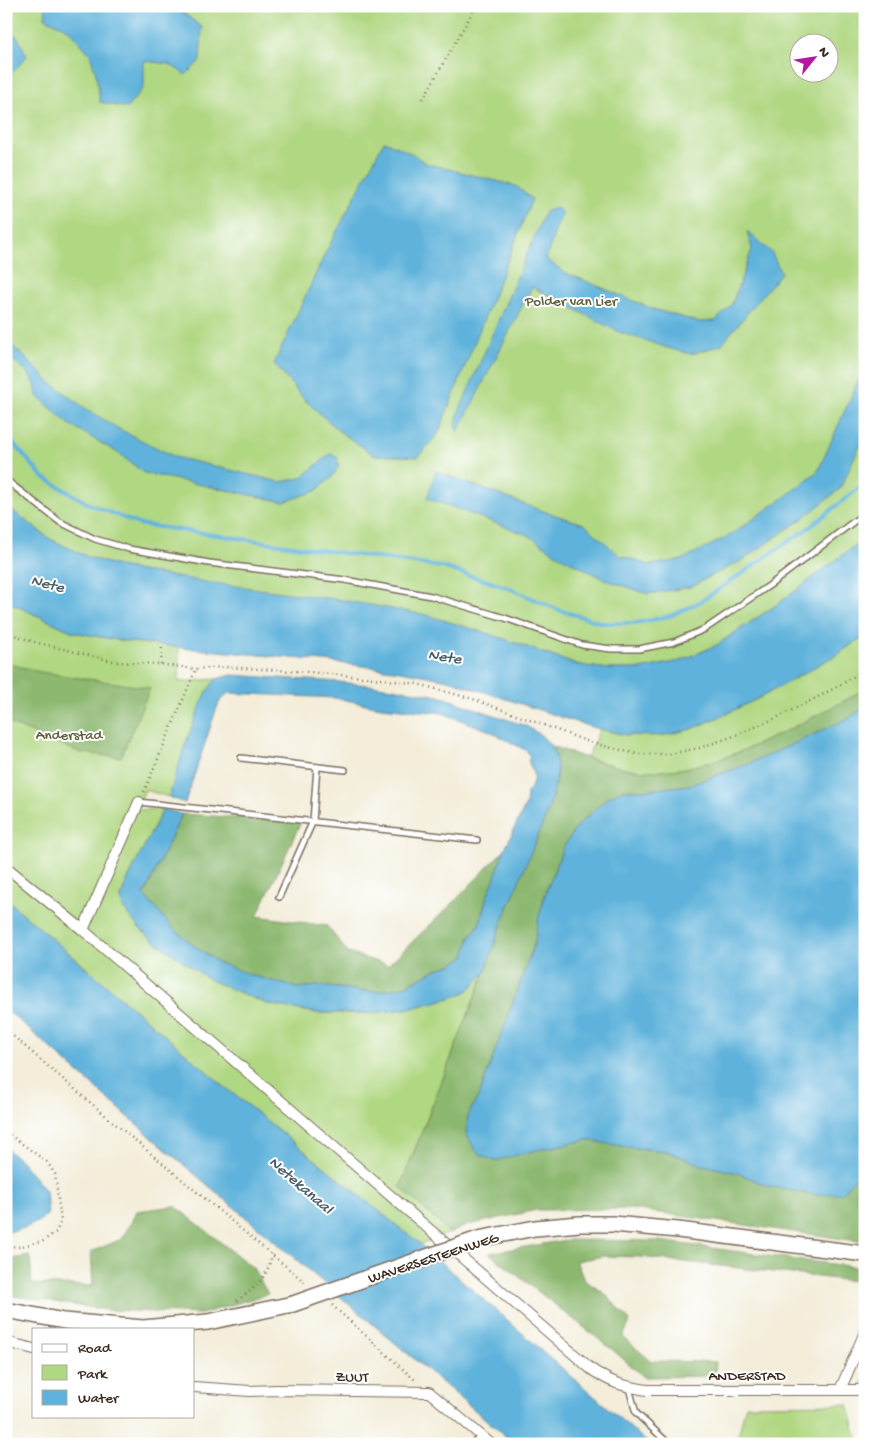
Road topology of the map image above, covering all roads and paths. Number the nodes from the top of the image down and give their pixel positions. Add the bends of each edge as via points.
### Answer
1 (476, 6) edge
2 (423, 98) dead end
3 (6, 479) edge
4 (865, 513) edge
5 (6, 632) edge
6 (162, 646) dead end
7 (161, 664) junction
8 (865, 668) edge
9 (196, 669) junction
10 (241, 758) dead end
11 (316, 767) junction
12 (345, 770) dead end
13 (139, 802) junction
14 (312, 820) junction
15 (477, 840) dead end
16 (6, 867) edge
17 (279, 897) dead end
18 (83, 930) junction
19 (6, 1030) edge
20 (6, 1132) edge
21 (6, 1245) edge
22 (272, 1254) junction
23 (865, 1254) edge
24 (308, 1285) dead end
25 (235, 1302) dead end
26 (330, 1304) dead end
27 (6, 1310) edge
28 (865, 1332) edge
29 (6, 1342) edge
30 (32, 1348) edge
31 (195, 1387) edge
32 (629, 1387) junction
33 (840, 1390) junction
34 (865, 1390) edge
35 (429, 1392) junction
36 (481, 1436) junction
37 (472, 1444) edge
38 (490, 1444) edge
39 (669, 1444) edge

1 - 2 path
3 - 4 lane via 60,522 95,539 209,563 345,580 432,596 582,645 611,649 639,649 674,642 705,628
5 - 7 path via 116,662
6 - 7 path
7 - 9 path
8 - 9 path via 842,684 776,718 699,748 669,754 637,754 592,743 473,699 418,684 309,672 225,667
9 - 13 path
10 - 11 lane
11 - 12 lane
11 - 14 lane
13 - 14 lane
13 - 18 street
14 - 15 lane
14 - 17 lane
16 - 18 street
18 - 32 street, ANDERSTAD via 591,1369 607,1380
19 - 22 path
20 - 21 path via 47,1162 55,1174 61,1221 56,1232 43,1241
22 - 24 path
22 - 25 path via 270,1268 261,1282
23 - 27 main road, WAVERSESTEENWEG, bridge via 678,1230 579,1224 478,1239 292,1304 208,1322 144,1328 64,1321
26 - 35 path
28 - 33 street
29 - 30 street
31 - 35 street, ZUUT via 236,1391
32 - 33 street, ANDERSTAD via 647,1390
32 - 39 lane via 636,1413
33 - 34 street, ANDERSTAD
35 - 36 street
36 - 37 lane
36 - 38 street

